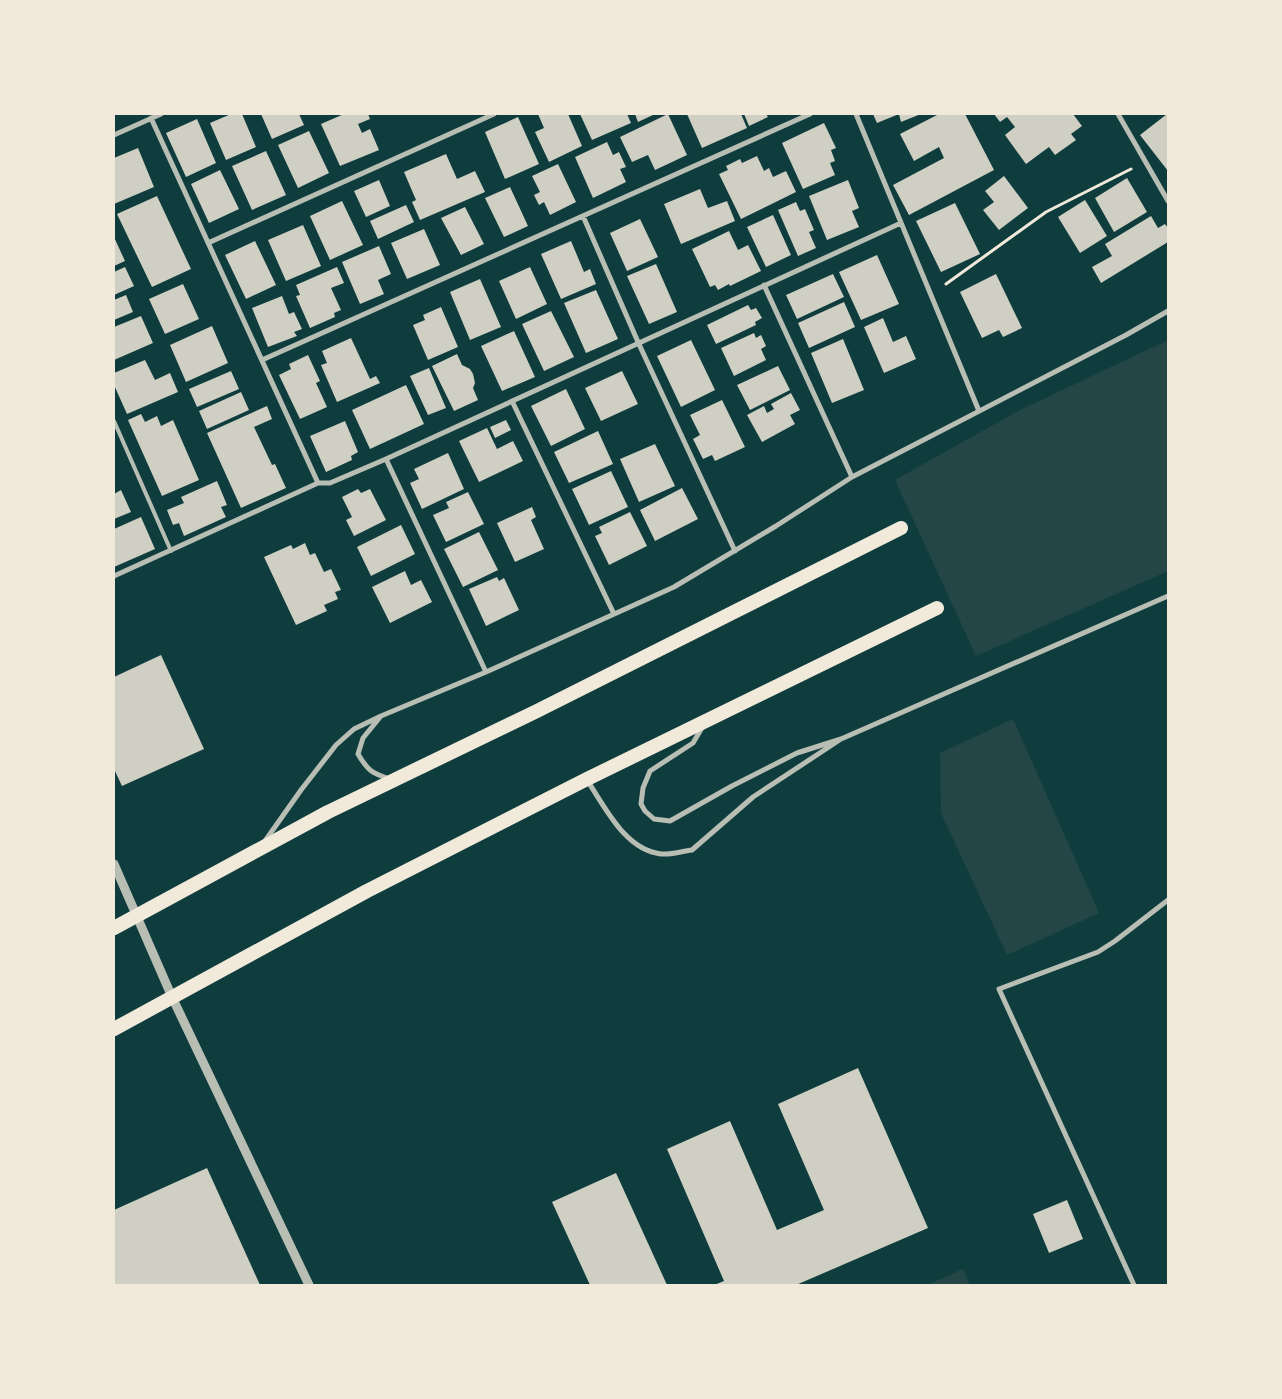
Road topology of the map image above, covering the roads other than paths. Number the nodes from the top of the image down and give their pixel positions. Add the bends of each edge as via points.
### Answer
1 (161, 114) edge
2 (494, 114) edge
3 (810, 114) edge
4 (856, 114) edge
5 (1118, 114) edge
6 (483, 116) edge
7 (151, 118) junction
8 (114, 134) edge
9 (1168, 201) edge
10 (583, 216) junction
11 (901, 223) junction
12 (208, 243) junction
13 (764, 285) junction
14 (1168, 311) edge
15 (638, 342) junction
16 (262, 360) junction
17 (512, 401) junction
18 (980, 411) junction
19 (114, 421) edge
20 (386, 459) junction
21 (852, 477) junction
22 (318, 483) junction
23 (900, 528) dead end
24 (171, 551) junction
25 (735, 551) junction
26 (114, 576) edge
27 (1168, 596) edge
28 (937, 608) dead end
29 (614, 614) junction
30 (486, 672) junction
31 (381, 716) junction
32 (706, 721) junction
33 (842, 739) junction
34 (587, 779) junction
35 (393, 780) junction
36 (260, 850) junction
37 (114, 864) edge
38 (1168, 900) edge
39 (137, 916) junction
40 (114, 928) edge
41 (172, 997) junction
42 (114, 1029) edge
43 (309, 1285) edge
44 (1134, 1285) edge

1 - 7 street
2 - 6 street
3 - 10 street
4 - 11 street
5 - 9 street
6 - 12 street
7 - 8 street
7 - 12 street
10 - 15 street
10 - 16 street
11 - 13 street
11 - 18 street
12 - 16 street
13 - 15 street
13 - 21 street
14 - 18 street
15 - 17 street
15 - 25 street
16 - 22 street
17 - 20 street
17 - 29 street
18 - 21 street
19 - 24 lane
20 - 22 street via 330,483
20 - 30 street
21 - 25 street
22 - 24 street
23 - 35 highway
24 - 26 street
25 - 29 street via 674,587
27 - 33 street
28 - 32 highway
29 - 30 street
30 - 31 street
31 - 35 street via 363,738 358,754 374,774
31 - 36 street via 354,729 336,746
32 - 33 street via 693,743 650,771 641,804 654,819 670,821 797,753
32 - 34 highway
33 - 34 street via 753,797 692,850 662,854 644,850 620,828
34 - 41 highway via 368,891
35 - 36 highway
36 - 39 highway
37 - 39 street
38 - 44 street via 1098,952 999,989
39 - 40 highway
39 - 41 street
41 - 42 highway
41 - 43 street

